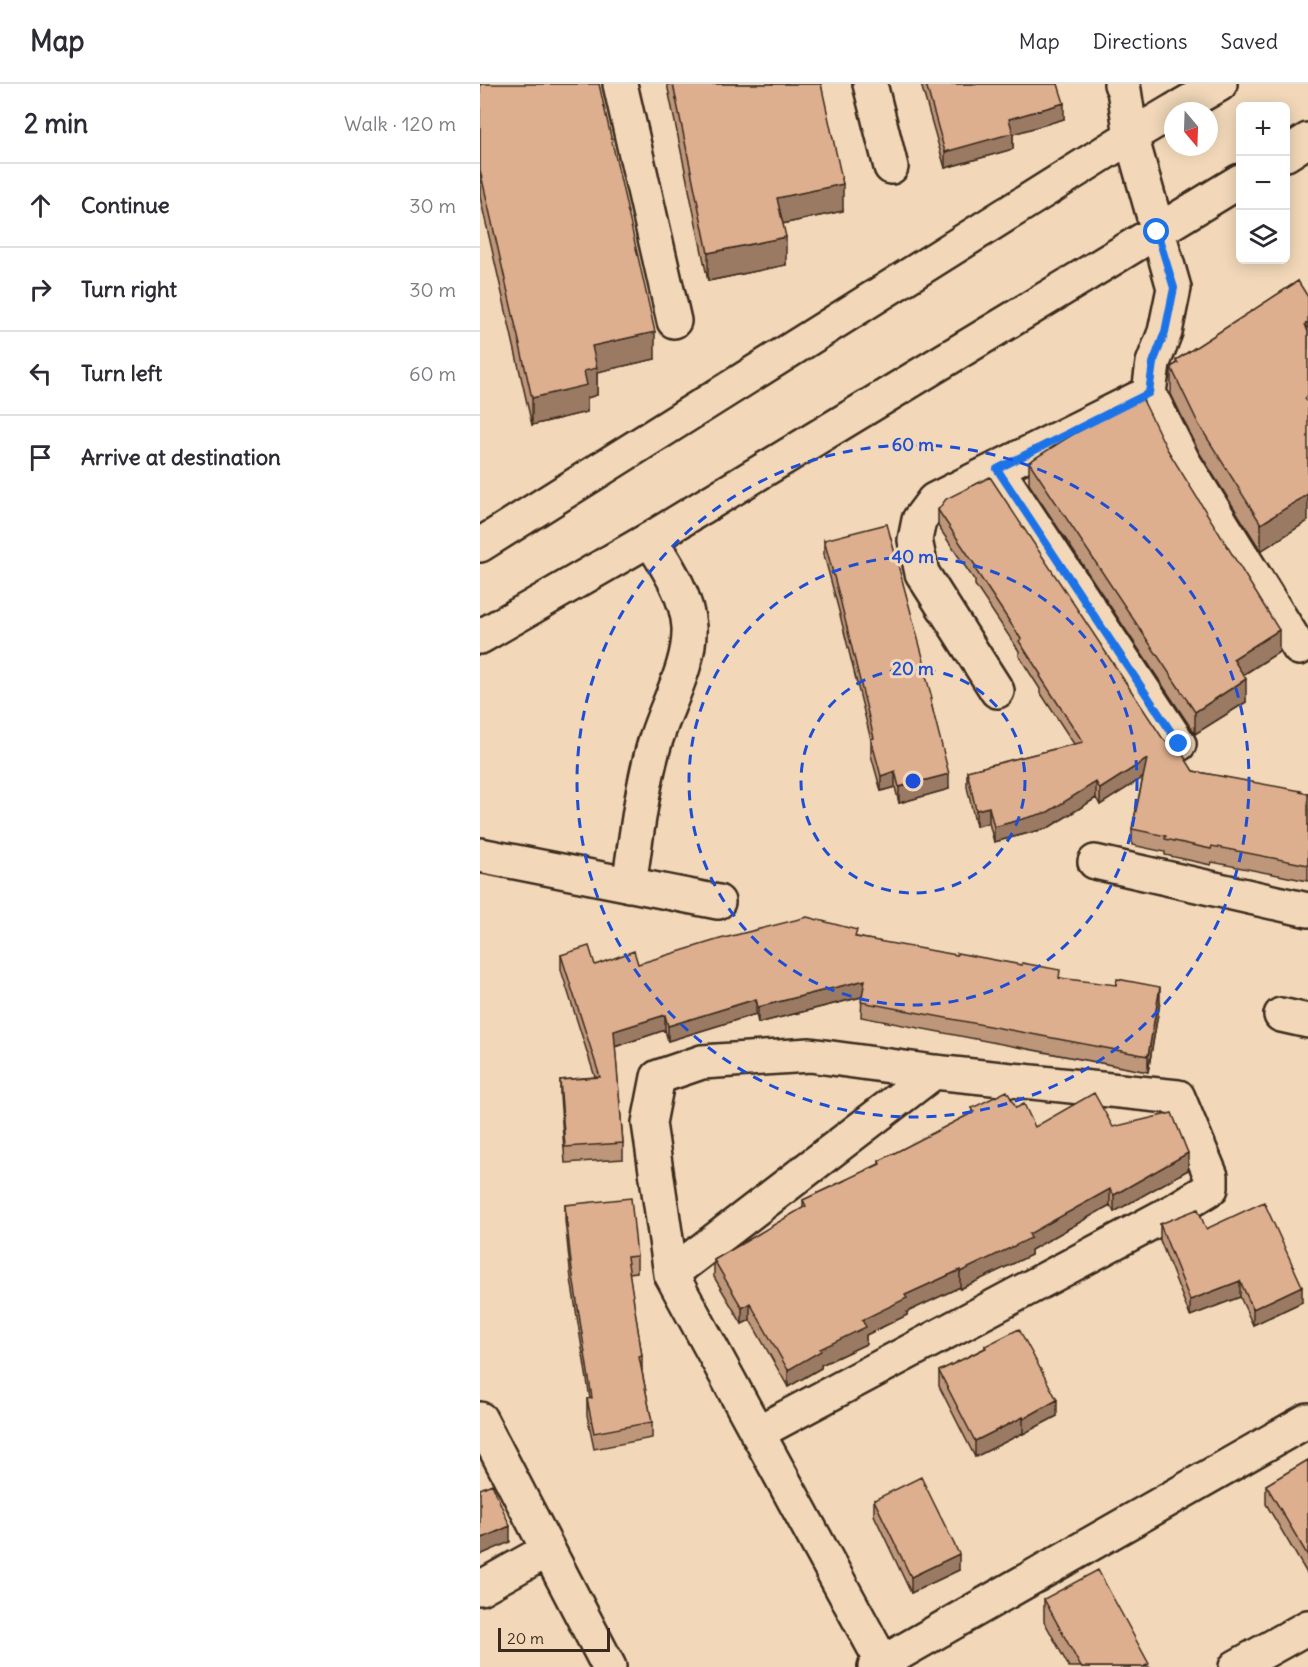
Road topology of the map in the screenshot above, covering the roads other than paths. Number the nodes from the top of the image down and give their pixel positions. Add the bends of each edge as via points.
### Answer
1 (620, 84) edge
2 (870, 84) edge
3 (1121, 84) edge
4 (1220, 84) edge
5 (1189, 102) edge
6 (1164, 116) edge
7 (1131, 136) junction
8 (1308, 140) edge
9 (1290, 151) edge
10 (891, 167) dead end
11 (1236, 183) edge
12 (1157, 232) junction
13 (674, 321) dead end
14 (1149, 393) junction
15 (997, 469) junction
16 (651, 539) junction
17 (480, 544) edge
18 (480, 637) edge
19 (1299, 648) dead end
20 (997, 691) dead end
21 (1179, 744) dead end
22 (480, 855) edge
23 (1095, 862) dead end
24 (629, 885) junction
25 (718, 903) dead end
26 (1308, 910) edge
27 (934, 1072) junction
28 (671, 1274) junction
29 (480, 1419) edge
30 (1308, 1420) edge
31 (757, 1433) junction
32 (548, 1550) junction
33 (480, 1588) edge
34 (1308, 1627) edge
35 (881, 1666) edge
36 (609, 1667) edge
37 (1236, 1667) edge

1 - 13 street
2 - 10 street
3 - 7 street
4 - 5 street
6 - 7 street
7 - 12 street
7 - 17 street
8 - 9 street
11 - 12 street
12 - 14 street via 1174,288 1165,332 1153,363
12 - 16 street
14 - 15 street
14 - 19 street via 1183,461
15 - 20 street via 934,500 919,520 915,540 922,573
15 - 21 street
16 - 18 street
16 - 24 street via 675,580 684,605 689,647 653,747
22 - 24 street
23 - 26 street
24 - 25 street
27 - 28 street
27 - 28 street via 810,1055 702,1062 658,1077 649,1122
27 - 31 street via 1179,1097 1211,1176 1211,1188
28 - 31 street
29 - 32 street
30 - 35 street
31 - 35 street
32 - 33 street
32 - 36 street
34 - 37 street

